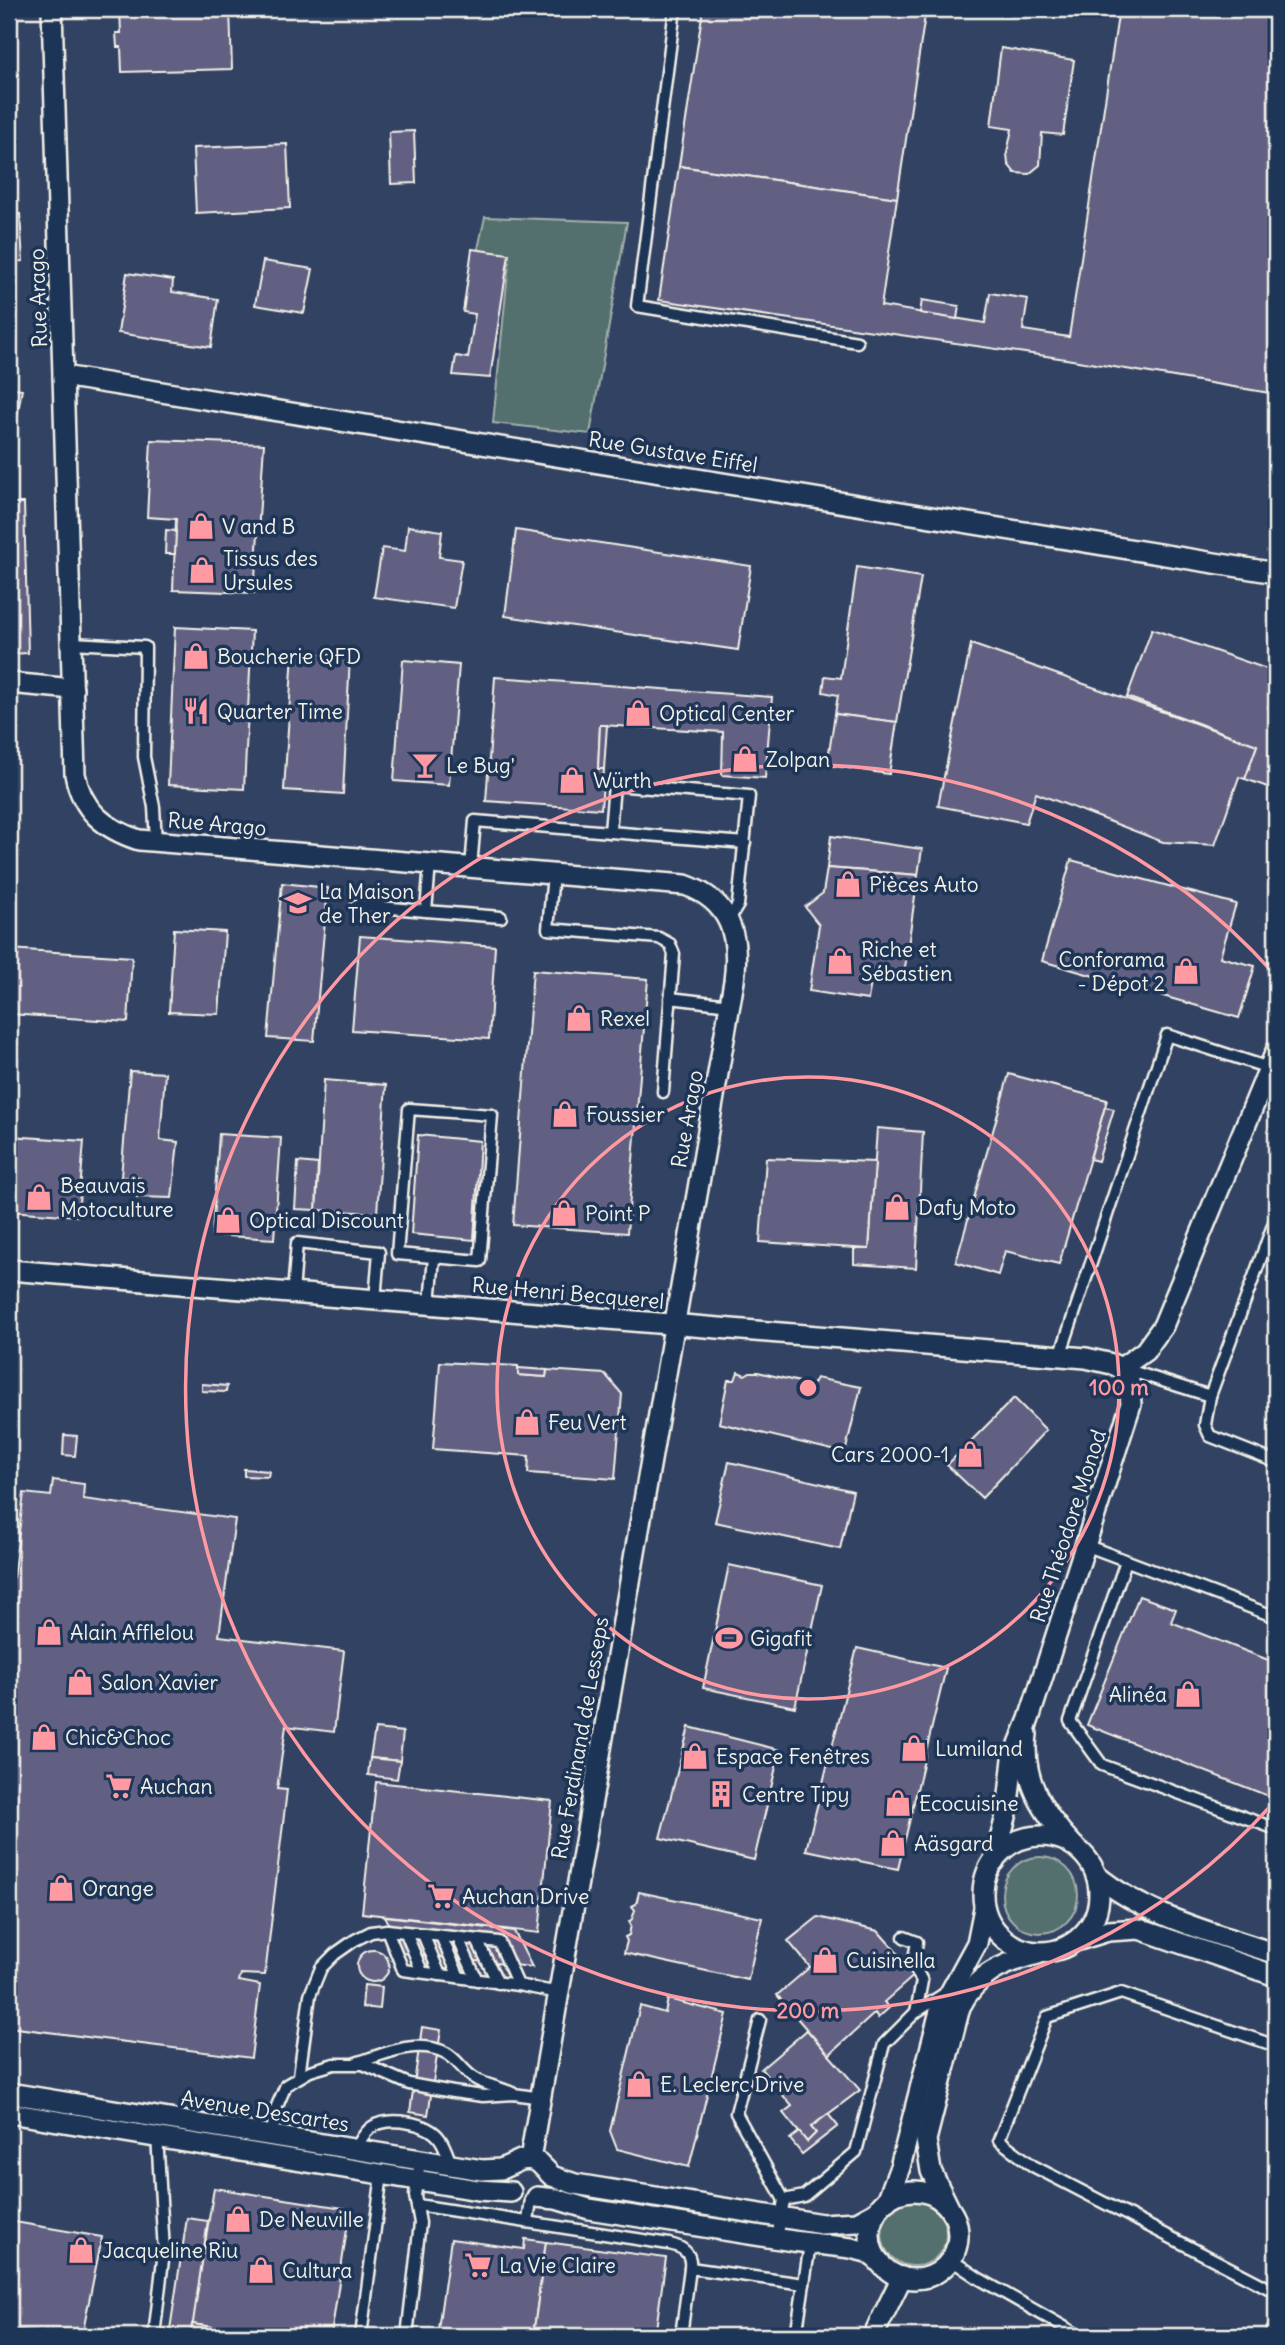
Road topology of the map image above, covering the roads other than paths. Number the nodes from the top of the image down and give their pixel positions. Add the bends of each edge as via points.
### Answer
1 (52, 9) edge
2 (676, 9) edge
3 (857, 342) dead end
4 (63, 376) junction
5 (1276, 573) edge
6 (72, 643) junction
7 (9, 684) edge
8 (73, 689) junction
9 (610, 832) junction
10 (156, 842) junction
11 (745, 843) junction
12 (430, 864) junction
13 (471, 867) junction
14 (553, 874) junction
15 (357, 905) dead end
16 (426, 911) junction
17 (501, 917) dead end
18 (728, 921) junction
19 (670, 998) junction
20 (730, 1005) junction
21 (1273, 1059) edge
22 (663, 1091) dead end
23 (1276, 1217) edge
24 (434, 1257) junction
25 (9, 1270) edge
26 (293, 1293) junction
27 (375, 1300) junction
28 (430, 1304) junction
29 (674, 1324) junction
30 (1060, 1356) junction
31 (1121, 1368) junction
32 (1210, 1396) junction
33 (1276, 1462) edge
34 (1085, 1545) junction
35 (1126, 1561) junction
36 (1276, 1618) edge
37 (1029, 1719) junction
38 (1276, 1829) edge
39 (1075, 1847) junction
40 (994, 1861) junction
41 (1096, 1875) junction
42 (984, 1904) junction
43 (387, 1930) junction
44 (406, 1933) junction
45 (423, 1934) junction
46 (441, 1936) junction
47 (904, 1937) dead end
48 (458, 1938) junction
49 (477, 1940) junction
50 (1072, 1943) junction
51 (1046, 1952) junction
52 (1276, 1954) edge
53 (422, 1972) junction
54 (440, 1975) junction
55 (1276, 1976) edge
56 (459, 1978) junction
57 (477, 1980) junction
58 (498, 1983) junction
59 (518, 1985) junction
60 (951, 1990) junction
61 (559, 1993) junction
62 (916, 2012) junction
63 (760, 2020) dead end
64 (1276, 2046) edge
65 (356, 2063) junction
66 (299, 2076) junction
67 (9, 2093) edge
68 (514, 2094) junction
69 (541, 2098) junction
70 (9, 2113) edge
71 (159, 2117) junction
72 (271, 2136) junction
73 (157, 2137) junction
74 (355, 2149) junction
75 (385, 2154) junction
76 (269, 2155) junction
77 (522, 2162) junction
78 (451, 2165) junction
79 (418, 2170) junction
80 (547, 2173) junction
81 (382, 2174) junction
82 (511, 2192) junction
83 (534, 2198) junction
84 (417, 2205) junction
85 (882, 2206) junction
86 (783, 2209) junction
87 (951, 2212) junction
88 (528, 2222) junction
89 (778, 2239) junction
90 (810, 2244) junction
91 (950, 2259) junction
92 (880, 2262) junction
93 (691, 2268) junction
94 (902, 2277) junction
95 (804, 2284) junction
96 (1276, 2292) edge
97 (1276, 2323) edge
98 (154, 2336) edge
99 (361, 2336) edge
100 (407, 2336) edge
101 (681, 2336) edge
102 (796, 2336) edge
103 (873, 2336) edge
104 (1080, 2336) edge
105 (1271, 2336) edge

1 - 4 street, Rue Arago
2 - 3 lane via 638,306
4 - 5 street, Rue Gustave Eiffel
4 - 6 street, Rue Arago
6 - 8 street, Rue Arago
6 - 10 lane via 145,647 144,757
7 - 8 street
8 - 10 street, Rue Arago via 75,774 87,808 124,835
9 - 11 lane
9 - 11 lane via 614,785 641,787 749,796
9 - 13 lane via 475,821
10 - 12 street, Rue Arago
11 - 18 lane via 737,905
12 - 13 street, Rue Arago
12 - 16 lane
13 - 14 street, Rue Arago
14 - 18 street, Rue Arago via 685,886 716,902
14 - 19 lane via 548,929 667,940 674,954
15 - 16 lane
16 - 17 lane
18 - 20 street, Rue Arago via 737,950
19 - 20 lane
19 - 22 lane
20 - 29 street, Rue Arago
21 - 30 lane via 1167,1035
21 - 31 street via 1163,1326 1145,1351
23 - 32 lane
24 - 24 lane via 397,1254 409,1108 492,1115 480,1261
24 - 28 lane
25 - 26 street, Rue Henri Becquerel
26 - 27 street, Rue Henri Becquerel
26 - 27 lane via 297,1243 379,1252
27 - 28 street, Rue Henri Becquerel
28 - 29 street, Rue Henri Becquerel
29 - 30 street, Rue Henri Becquerel
29 - 61 street, Rue Ferdinand de Lesseps
30 - 31 street, Rue Henri Becquerel
31 - 32 lane
31 - 34 street, Rue Théodore Monod via 1129,1381 1131,1405
32 - 33 lane via 1205,1425 1210,1436
34 - 35 lane
34 - 37 street, Rue Théodore Monod
35 - 36 lane
35 - 38 lane via 1070,1721 1102,1765
37 - 39 street, Rue Théodore Monod via 1026,1754 1031,1786 1049,1818
37 - 40 street, Rue Théodore Monod via 1013,1759 1007,1813
39 - 40 street via 1054,1838 1032,1837 1010,1845
39 - 41 street
40 - 42 street via 985,1881
41 - 50 street via 1099,1901 1094,1917
41 - 52 street via 1141,1906
42 - 51 street via 992,1926 1009,1942
42 - 60 street via 977,1943
43 - 44 lane
43 - 53 lane via 403,1970
43 - 66 lane via 355,1940 321,1968 310,1995
44 - 45 lane
44 - 53 lane
45 - 46 lane
45 - 54 lane
46 - 48 lane
46 - 56 lane
47 - 62 lane via 917,1942 913,1964 922,1981
48 - 49 lane
48 - 57 lane
49 - 58 lane
49 - 59 lane via 499,1942
50 - 51 street
50 - 55 street via 1108,1931 1139,1929
51 - 87 street via 985,1974 960,2007 926,2140 931,2171
53 - 54 lane
54 - 56 lane
56 - 57 lane
57 - 58 lane
58 - 59 lane
59 - 61 lane
60 - 62 lane
60 - 85 street via 940,2011 900,2167
61 - 69 street, Rue Ferdinand de Lesseps
62 - 86 lane via 884,2044 856,2152
63 - 86 lane via 736,2113
64 - 96 lane via 1121,1993 1047,2017 999,2140 1033,2166
65 - 66 lane via 322,2067
65 - 68 lane via 409,2084 483,2096
65 - 68 lane via 407,2047 441,2051 476,2080
66 - 72 lane via 282,2091
67 - 71 street, Avenue Descartes
68 - 69 lane
69 - 77 street, Rue Ferdinand de Lesseps
70 - 73 street, Avenue Descartes
71 - 72 street, Avenue Descartes
71 - 73 lane
72 - 74 street, Avenue Descartes
72 - 76 lane
73 - 76 street, Avenue Descartes
73 - 98 lane via 164,2251
74 - 75 street, Avenue Descartes
74 - 78 lane via 380,2123 419,2126 435,2133
75 - 79 street, Avenue Descartes
75 - 81 lane
76 - 81 street, Avenue Descartes
77 - 78 street, Avenue Descartes via 490,2170
77 - 80 street via 541,2165
77 - 82 street via 507,2176
78 - 79 street, Avenue Descartes
79 - 81 street, Avenue Descartes
79 - 82 street, Avenue Descartes via 478,2190
79 - 84 lane
80 - 83 street via 545,2188
80 - 86 street via 588,2186
81 - 99 lane
82 - 83 street, Avenue Descartes via 522,2199
83 - 88 lane
83 - 89 street, Avenue Descartes
84 - 88 lane
84 - 100 lane via 420,2224
85 - 86 street via 864,2220 840,2225
85 - 87 street via 903,2193 921,2192 939,2199
85 - 92 street via 870,2234
86 - 89 lane
87 - 91 street via 957,2236
88 - 93 lane via 679,2246 690,2257
89 - 90 street, Avenue Descartes
90 - 92 street, Avenue Descartes via 859,2249
90 - 95 lane
91 - 94 street via 932,2274
91 - 104 lane
92 - 94 street
93 - 95 lane
93 - 101 lane
94 - 103 street
95 - 102 lane
97 - 105 lane

